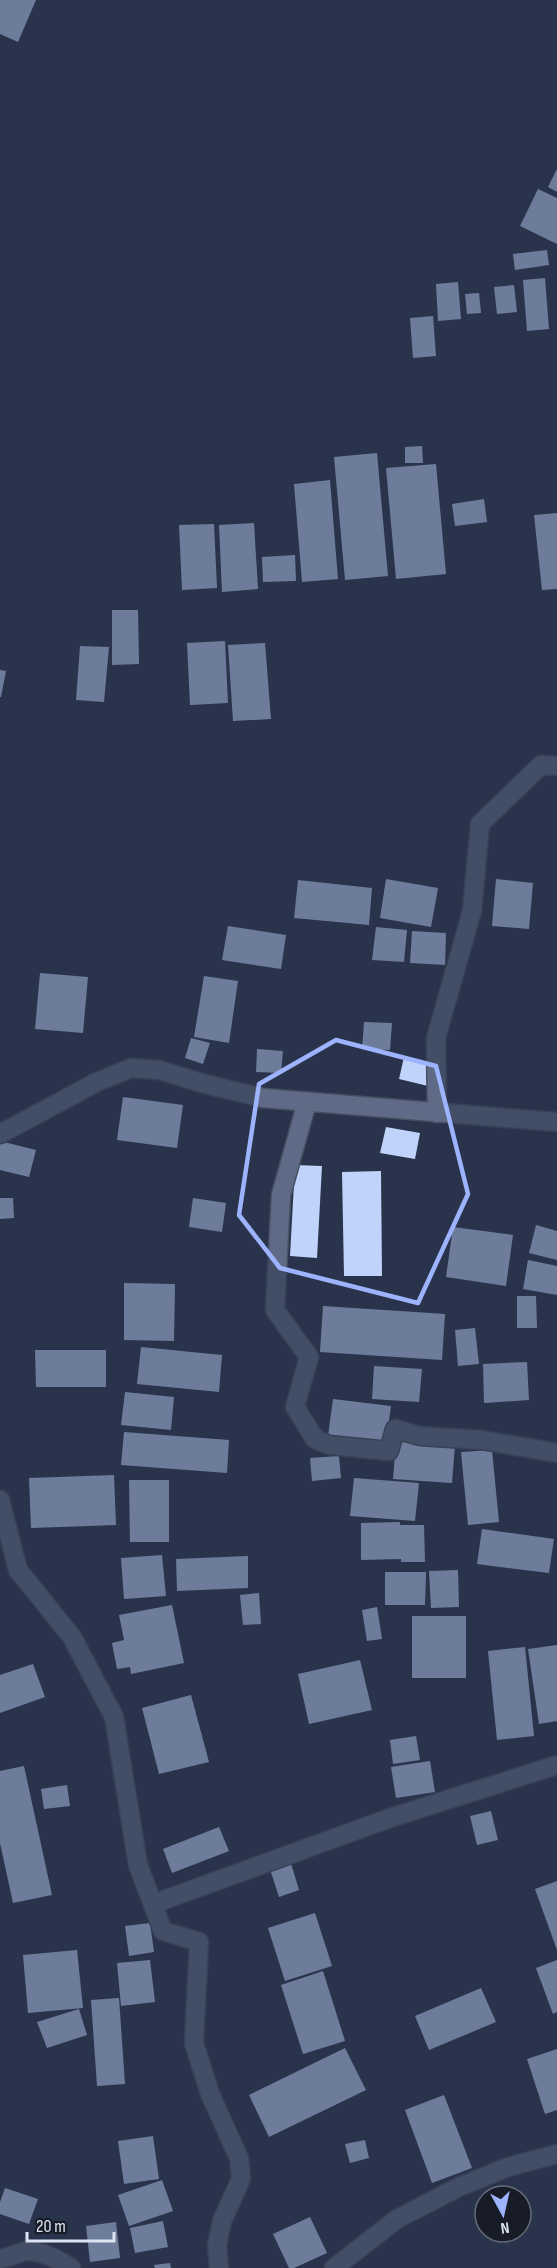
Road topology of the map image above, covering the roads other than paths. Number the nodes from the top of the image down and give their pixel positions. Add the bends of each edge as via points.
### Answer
1 (557, 766) edge
2 (307, 1102) junction
3 (437, 1113) junction
4 (557, 1122) edge
5 (0, 1134) edge
6 (557, 1453) edge
7 (0, 1500) edge
8 (557, 1765) edge
9 (153, 1904) junction
10 (557, 2154) edge
11 (0, 2259) edge
12 (71, 2268) edge
13 (219, 2268) edge
14 (334, 2268) edge

1 - 3 street via 541,765 480,824 472,911 436,1038
2 - 3 street
2 - 5 street via 263,1098 159,1070 131,1068
2 - 6 street via 281,1195 275,1310 309,1357 295,1407 315,1439 389,1451 395,1430
3 - 4 street
7 - 9 street via 18,1570 72,1637 114,1717 138,1865
8 - 9 street via 390,1818
9 - 13 street via 163,1931 199,1942 194,2043 210,2094 239,2158 241,2179 222,2221 217,2245
10 - 14 street via 508,2167 459,2187 398,2220
11 - 12 street via 28,2251 58,2258

